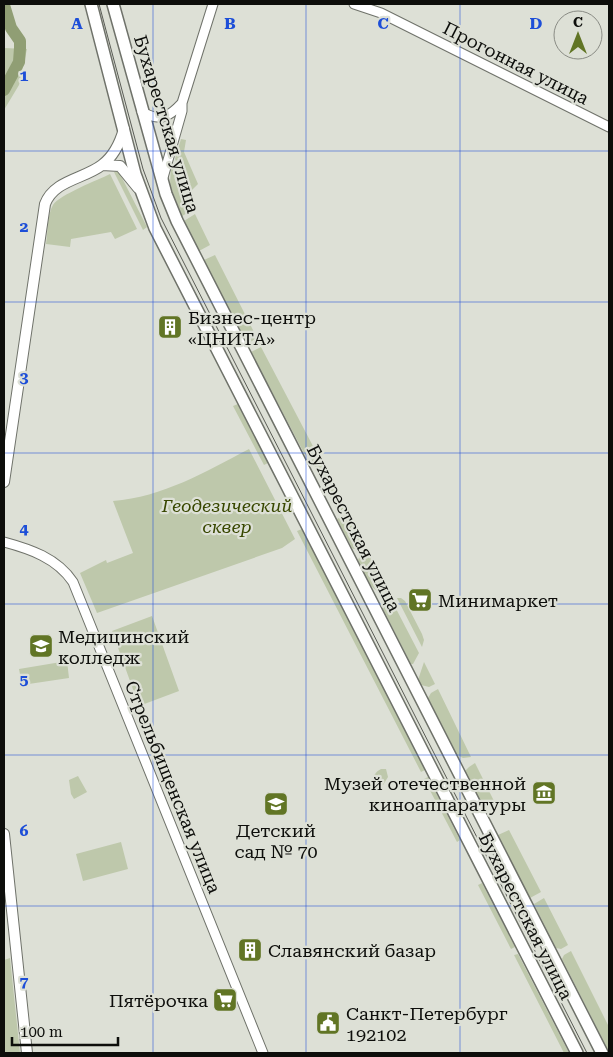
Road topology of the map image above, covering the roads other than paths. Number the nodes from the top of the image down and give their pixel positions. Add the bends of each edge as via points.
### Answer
1 (91, 4) edge
2 (113, 4) edge
3 (213, 4) edge
4 (354, 4) edge
5 (182, 103) junction
6 (142, 112) junction
7 (609, 127) edge
8 (124, 129) junction
9 (102, 165) junction
10 (162, 181) junction
11 (141, 192) junction
12 (4, 482) edge
13 (4, 542) edge
14 (4, 834) edge
15 (586, 1024) junction
16 (567, 1034) junction
17 (27, 1053) edge
18 (263, 1053) edge
19 (577, 1053) edge
20 (602, 1053) edge

1 - 8 main road, Бухарестская улица
2 - 6 main road, Бухарестская улица
3 - 5 street
4 - 7 street, Прогонная улица via 381,13
5 - 6 street via 165,117 157,118
5 - 10 street
6 - 10 main road, Бухарестская улица
8 - 9 street via 118,146
8 - 11 main road, Бухарестская улица
9 - 11 street via 120,166
9 - 12 street via 57,188 45,204
10 - 15 main road, Бухарестская улица via 196,259
11 - 16 main road, Бухарестская улица via 155,228
13 - 18 street, Стрельбищенская улица via 41,553 73,582
14 - 17 street
15 - 16 main road
15 - 20 main road, Бухарестская улица
16 - 19 main road, Бухарестская улица

